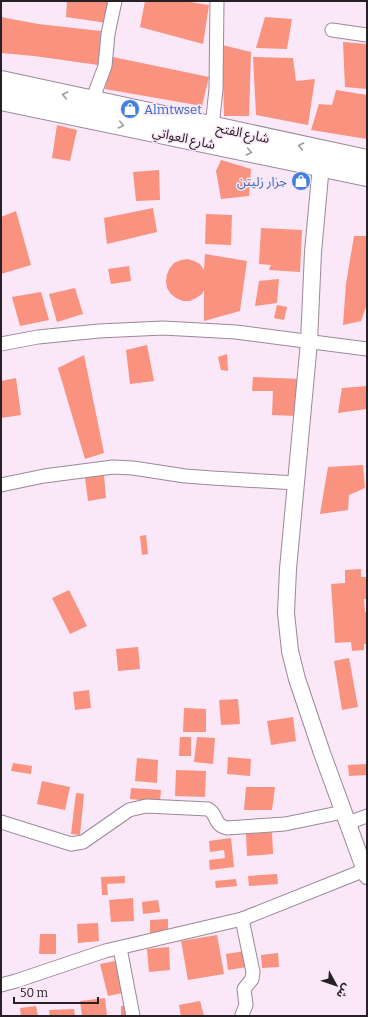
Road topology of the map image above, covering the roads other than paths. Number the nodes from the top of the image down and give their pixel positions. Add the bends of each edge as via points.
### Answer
1 (115, 1) edge
2 (217, 1) edge
3 (332, 30) dead end
4 (367, 35) edge
5 (1, 82) edge
6 (1, 100) edge
7 (90, 110) junction
8 (212, 127) junction
9 (321, 159) junction
10 (367, 160) edge
11 (367, 176) edge
12 (309, 342) junction
13 (1, 344) edge
14 (367, 349) edge
15 (296, 483) junction
16 (1, 485) edge
17 (367, 816) edge
18 (346, 817) junction
19 (1, 822) edge
20 (366, 873) edge
21 (242, 919) junction
22 (120, 948) junction
23 (1, 985) edge
24 (133, 1016) edge
25 (243, 1016) edge

1 - 7 street via 105,66
2 - 8 street via 216,89
3 - 4 street
7 -> 5 main road, شارع الفتح
6 - 7 main road, شارع العواتي
7 - 8 main road, شارع الفتح
7 -> 9 main road, شارع العواتي
9 -> 8 main road, شارع الفتح
9 - 10 main road, شارع الفتح
9 - 11 main road, شارع العواتي
9 - 12 street
12 - 13 street via 236,332 163,328 38,337
12 - 14 street
12 - 15 street
15 - 16 street via 186,476 113,467 44,476
15 - 18 street via 286,613 290,651 307,711
17 - 18 street
18 - 19 street via 227,828 218,823 212,811 208,809 146,806 129,810 83,842 71,844
18 - 20 street
20 - 21 street
21 - 22 street
21 - 25 street via 253,972 252,980 244,989 246,1005
22 - 23 street
22 - 24 street

